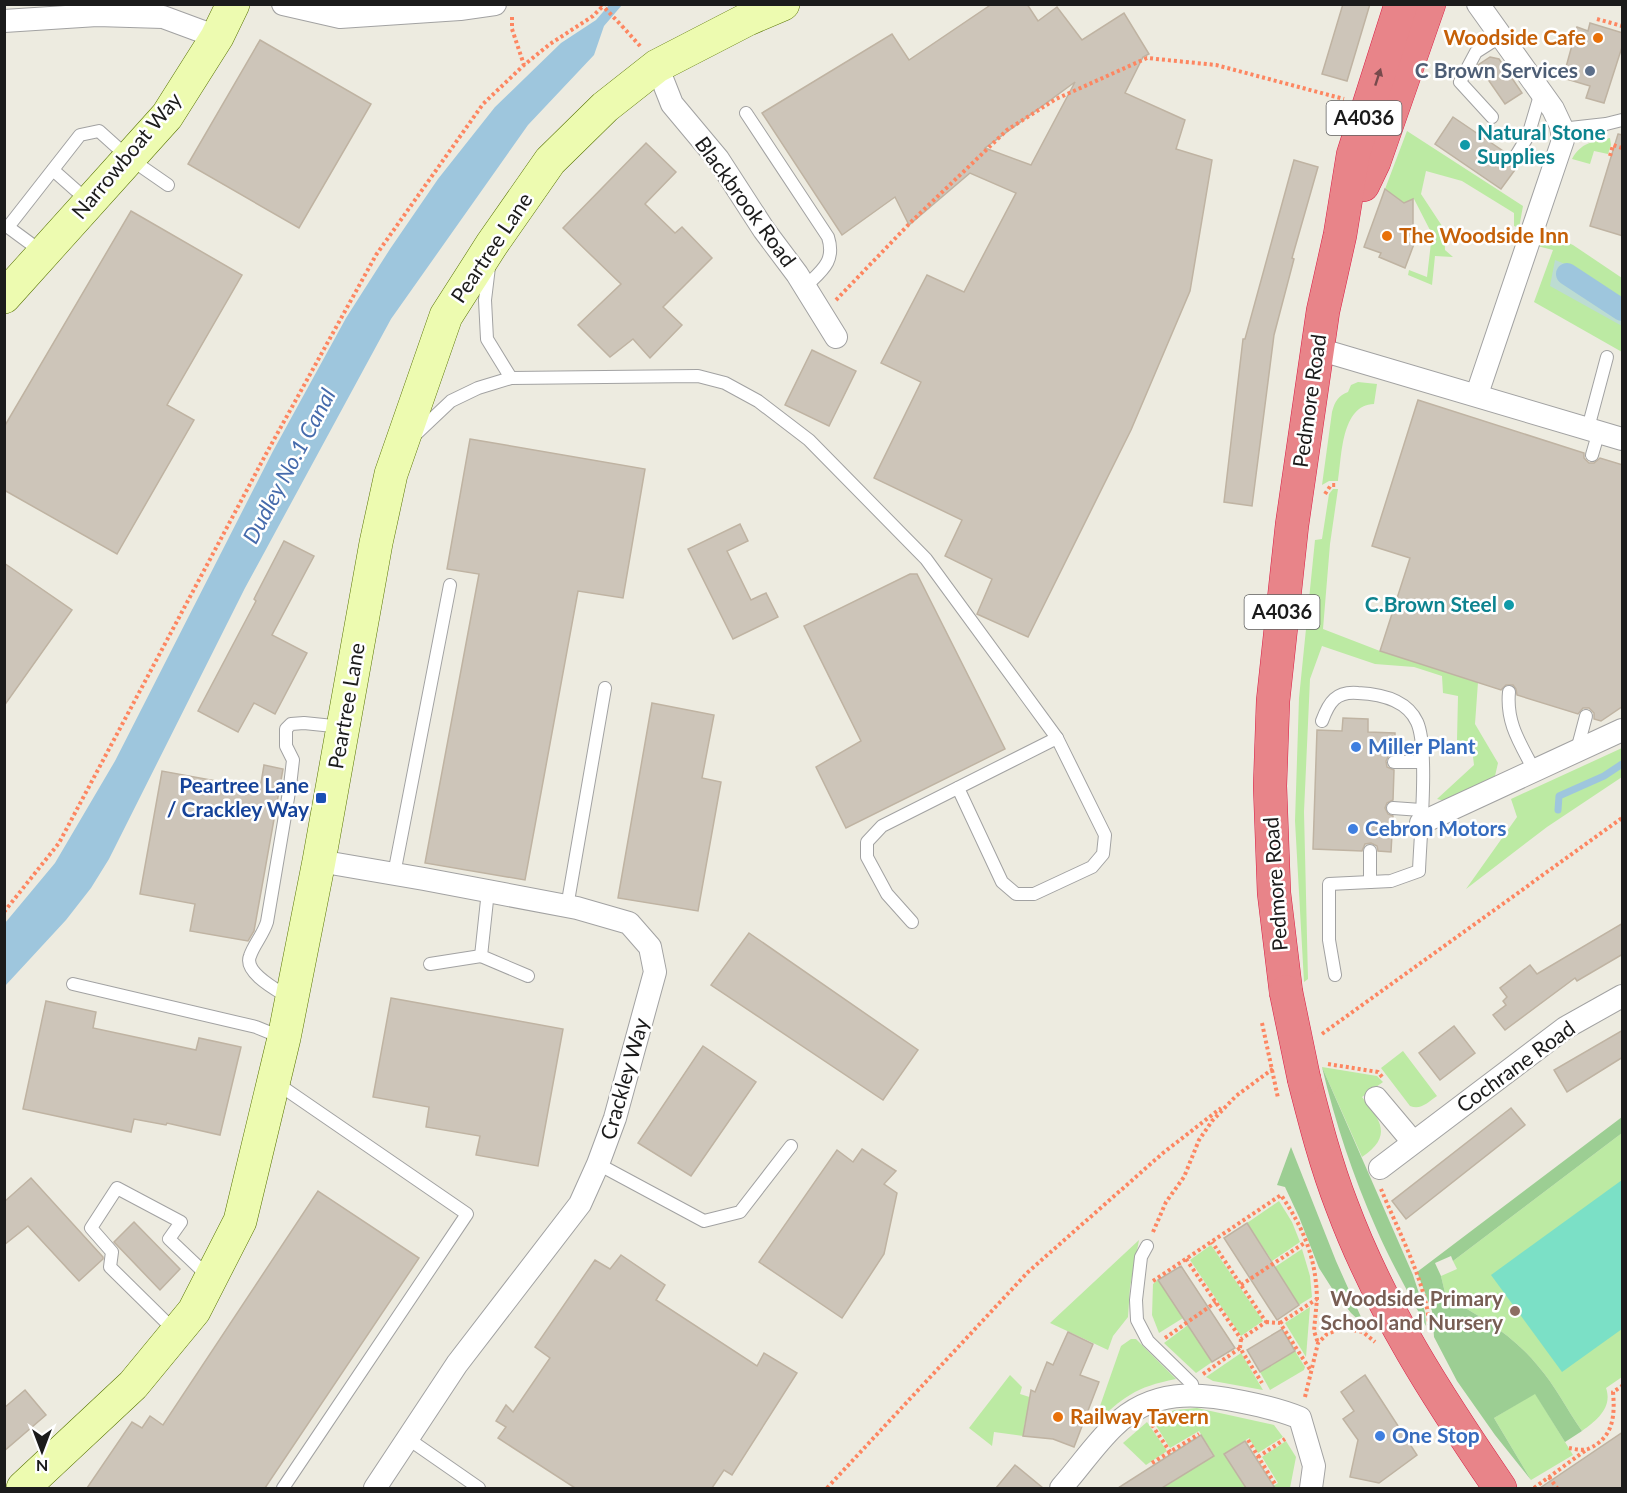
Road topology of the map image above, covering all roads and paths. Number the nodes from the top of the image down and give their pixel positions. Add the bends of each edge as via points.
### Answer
1 (233, 4) edge
2 (284, 4) edge
3 (603, 4) edge
4 (783, 4) edge
5 (1401, 4) edge
6 (1429, 4) edge
7 (1481, 6) edge
8 (459, 7) edge
9 (504, 9) edge
10 (1597, 19) dead end
11 (4, 21) edge
12 (622, 26) dead end
13 (1623, 26) edge
14 (1500, 36) junction
15 (217, 37) junction
16 (524, 65) junction
17 (657, 66) junction
18 (1541, 92) junction
19 (1353, 102) dead end
20 (746, 113) dead end
21 (1492, 117) dead end
22 (1623, 120) edge
23 (1561, 129) junction
24 (1623, 148) edge
25 (1610, 156) dead end
26 (129, 158) junction
27 (1514, 159) dead end
28 (53, 170) junction
29 (168, 185) dead end
30 (89, 202) junction
31 (1340, 236) junction
32 (492, 244) junction
33 (43, 253) junction
34 (809, 294) junction
35 (4, 297) edge
36 (836, 337) dead end
37 (1318, 349) junction
38 (1607, 357) dead end
39 (511, 378) junction
40 (1446, 385) junction
41 (1477, 394) junction
42 (1593, 429) junction
43 (1623, 439) edge
44 (400, 449) junction
45 (1592, 455) dead end
46 (450, 585) dead end
47 (605, 688) dead end
48 (1509, 692) dead end
49 (1586, 717) dead end
50 (1322, 721) dead end
51 (343, 727) junction
52 (1623, 730) edge
53 (1057, 738) junction
54 (1577, 751) junction
55 (1394, 762) dead end
56 (1422, 762) junction
57 (1534, 770) junction
58 (958, 788) junction
59 (1393, 808) dead end
60 (1421, 816) junction
61 (1623, 818) edge
62 (1370, 851) dead end
63 (319, 861) junction
64 (394, 874) junction
65 (1370, 882) junction
66 (488, 891) junction
67 (567, 907) junction
68 (4, 912) edge
69 (912, 922) dead end
70 (481, 956) junction
71 (430, 964) dead end
72 (1335, 975) dead end
73 (528, 976) dead end
74 (73, 984) dead end
75 (1623, 996) edge
76 (292, 999) junction
77 (1262, 1020) dead end
78 (284, 1038) junction
79 (1313, 1040) dead end
80 (1275, 1068) dead end
81 (1313, 1071) junction
82 (1378, 1072) dead end
83 (274, 1081) junction
84 (1236, 1096) junction
85 (1278, 1098) dead end
86 (1376, 1098) dead end
87 (1413, 1142) junction
88 (790, 1146) dead end
89 (598, 1164) junction
90 (1380, 1176) joint
91 (1212, 1242) junction
92 (1306, 1242) junction
93 (1147, 1246) joint
94 (1186, 1259) junction
95 (210, 1278) junction
96 (1149, 1284) dead end
97 (1241, 1285) junction
98 (1317, 1299) junction
99 (1216, 1302) junction
100 (1266, 1322) junction
101 (1280, 1323) junction
102 (1429, 1327) dead end
103 (176, 1332) junction
104 (1241, 1339) junction
105 (1164, 1342) dead end
106 (1318, 1343) junction
107 (1380, 1346) dead end
108 (1240, 1348) junction
109 (1311, 1372) junction
110 (1198, 1381) junction
111 (1264, 1386) dead end
112 (1623, 1386) edge
113 (1140, 1407) junction
114 (1294, 1418) junction
115 (1199, 1434) dead end
116 (407, 1438) junction
117 (1248, 1440) dead end
118 (1569, 1448) dead end
119 (1587, 1449) junction
120 (1170, 1452) junction
121 (1258, 1457) junction
122 (1152, 1463) dead end
123 (1549, 1477) junction
124 (1275, 1484) dead end
125 (22, 1488) edge
126 (283, 1488) edge
127 (375, 1488) edge
128 (479, 1488) edge
129 (827, 1488) edge
130 (1061, 1488) edge
131 (1311, 1488) edge
132 (1500, 1488) edge
133 (1534, 1488) edge
134 (1557, 1488) edge

1 - 15 street, Narrowboat Way
2 - 8 street via 340,17
3 - 12 path, bridge
3 - 16 path via 593,16
4 - 17 street, Peartree Lane
31 -> 5 highway, Pedmore Road / A4036 via 1353,155
6 - 31 highway, Pedmore Road / A4036 via 1374,162
7 - 14 street
8 - 9 street
9 - 16 path
10 - 13 path
11 - 15 street via 97,15 163,17
14 - 18 street
14 - 21 lane via 1476,51 1460,82
15 - 26 street, Narrowboat Way via 167,116
16 - 68 path via 483,104 376,255 59,843
17 - 32 street, Peartree Lane via 605,107 550,161
17 - 34 street, Blackbrook Road via 672,104 718,159
18 - 23 street
18 - 27 lane via 1528,136
19 - 34 path via 1216,65 1147,58 1056,99 1006,130 837,299 824,305
20 - 34 lane via 832,247 831,257
22 - 23 lane
23 - 41 street via 1563,140
24 - 25 path via 1613,145
26 - 28 lane via 99,131 80,135
26 - 29 lane
26 - 30 street, Narrowboat Way
28 - 30 lane
28 - 33 lane via 8,227
30 - 33 street, Narrowboat Way
31 - 37 highway, Pedmore Road / A4036
32 - 39 lane via 485,300 487,339
32 - 44 street, Peartree Lane via 446,316
33 - 35 street, Narrowboat Way
34 - 36 street, Blackbrook Road
37 - 40 street
37 - 81 highway, Pedmore Road / A4036, bridge via 1292,525 1273,701 1270,786 1271,856 1286,992
38 - 42 lane
39 - 44 lane via 451,401
39 - 53 lane via 698,376 725,383 758,401 809,440 926,559
40 - 41 street
40 - 42 lane via 1459,398 1568,433
41 - 42 street
42 - 43 street
42 - 45 lane
44 - 51 street, Peartree Lane via 376,543
46 - 64 lane
47 - 67 lane
48 - 57 lane via 1507,708 1513,729
49 - 54 lane
50 - 56 lane via 1328,704 1355,692 1402,704 1418,722
51 - 63 street, Peartree Lane
51 - 76 lane via 304,723 291,724 286,729 286,746 292,760 288,797 267,922 248,963 263,980
52 - 54 street
53 - 58 lane
53 - 58 lane via 1105,835 1103,854 1092,867 1034,894 1016,894 1002,882
54 - 57 street
55 - 56 lane
56 - 60 lane
57 - 60 street
58 - 69 lane via 882,826 867,843 867,857 887,894
59 - 60 lane
60 - 65 lane via 1419,871 1391,881
61 - 79 path
62 - 65 lane
63 - 64 street, Crackley Way
63 - 76 street, Peartree Lane
64 - 66 street, Crackley Way
65 - 72 lane via 1329,884 1329,940
66 - 67 street, Crackley Way
66 - 70 lane
67 - 89 street, Crackley Way via 628,924 650,946 655,972 615,1118
70 - 71 lane
70 - 73 lane
74 - 78 lane via 256,1027
75 - 87 street, Cochrane Road via 1565,1028
76 - 78 street, Peartree Lane
77 - 85 path, bridge
78 - 83 street, Peartree Lane
80 - 84 path
81 - 82 path
81 - 132 highway, Pedmore Road / A4036 via 1327,1166 1362,1255 1408,1346
83 - 95 street, Peartree Lane via 240,1221
83 - 126 lane via 467,1214
84 - 93 path via 1199,1140
84 - 129 path via 1163,1153 1028,1272
86 - 87 street
87 - 90 street, Cochrane Road
88 - 89 lane via 740,1212 704,1221
89 - 116 street, Crackley Way via 580,1204 457,1364
90 - 102 path via 1419,1282
91 - 92 path via 1281,1195 1298,1220
91 - 94 path
91 - 97 path
92 - 97 path
92 - 98 path via 1316,1274
93 - 110 lane via 1141,1257 1137,1320 1149,1341 1192,1384
94 - 96 path
94 - 99 path
95 - 103 street, Peartree Lane via 194,1311
95 - 103 lane via 169,1239 181,1222 117,1188 91,1228 112,1252 110,1267
97 - 100 path
98 - 101 path
98 - 106 path via 1314,1331
99 - 104 path
99 - 105 path
100 - 101 path
100 - 104 path
101 - 109 path
103 - 125 street, Peartree Lane via 133,1385
104 - 108 path
106 - 107 path via 1327,1334 1343,1328 1363,1332
106 - 109 path
108 - 110 path
108 - 111 path
109 - 114 path
110 - 113 street
110 - 114 street via 1212,1395
112 - 119 path via 1613,1392 1615,1411 1611,1427
113 - 120 path
113 - 130 street via 1115,1425
114 - 121 path
114 - 131 street via 1314,1466
115 - 120 path
116 - 127 street, Crackley Way
116 - 128 lane
117 - 121 path
118 - 119 path
119 - 123 path
120 - 122 path
121 - 124 path
123 - 133 path
123 - 134 path

